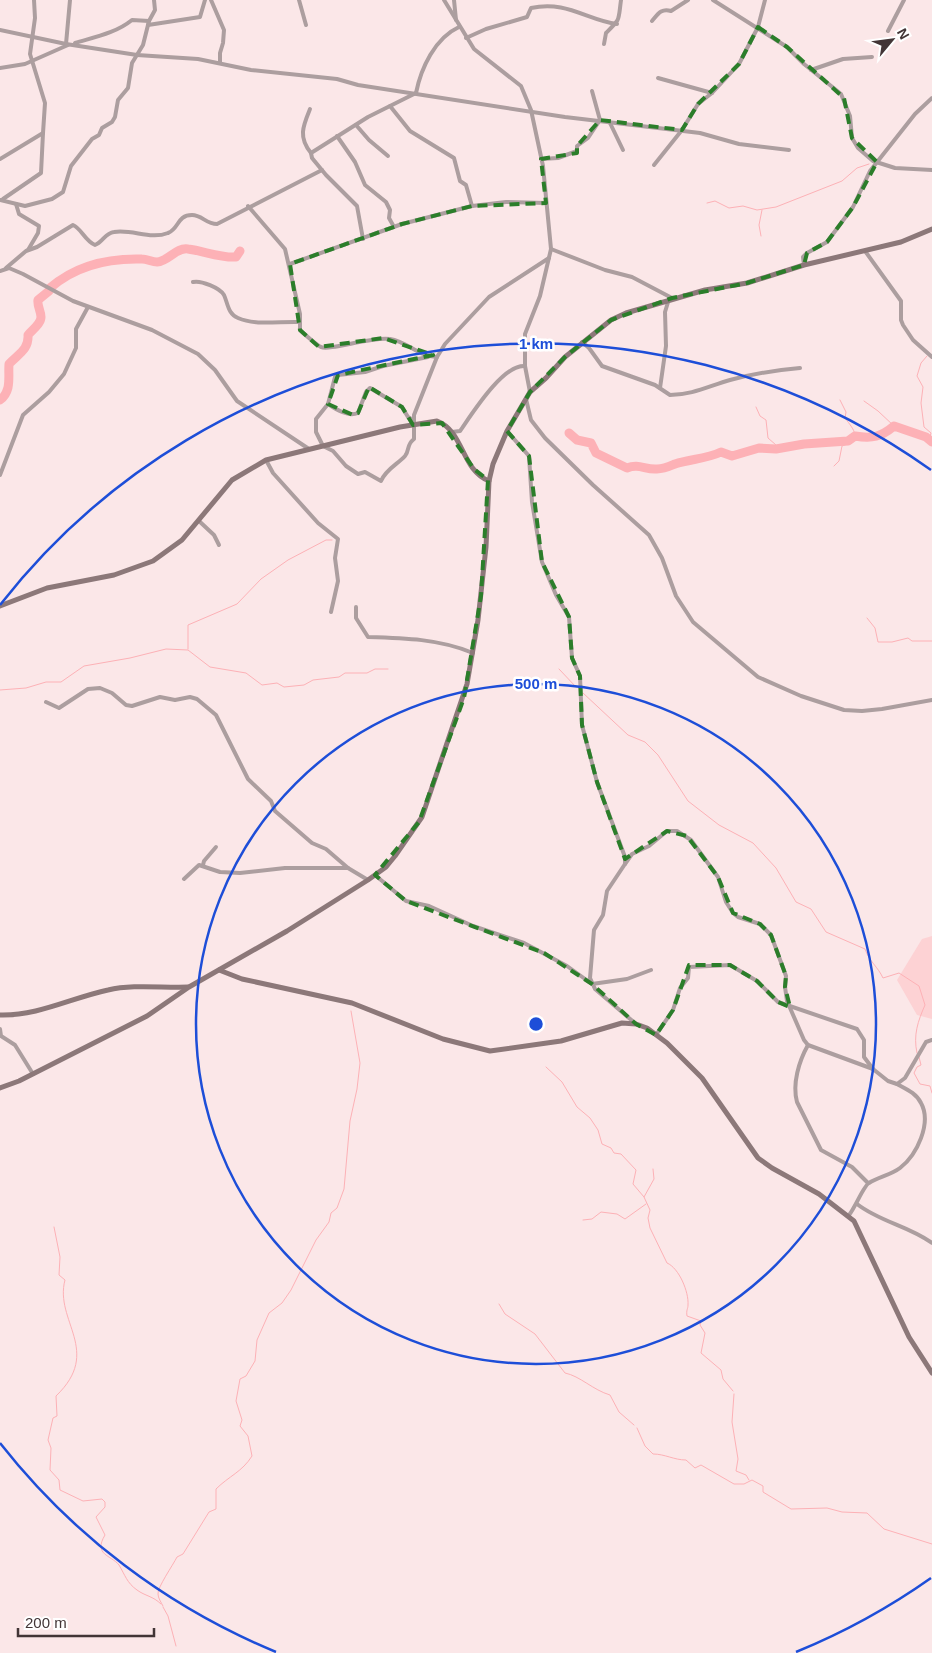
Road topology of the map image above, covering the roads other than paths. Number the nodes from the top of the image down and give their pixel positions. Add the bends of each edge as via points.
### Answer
1 (34, 0) edge
2 (70, 0) edge
3 (154, 0) edge
4 (205, 0) edge
5 (211, 0) edge
6 (300, 0) edge
7 (444, 0) edge
8 (454, 0) edge
9 (620, 0) edge
10 (688, 0) edge
11 (713, 0) edge
12 (765, 0) edge
13 (904, 0) edge
14 (652, 21) dead end
15 (148, 23) junction
16 (617, 24) junction
17 (306, 25) dead end
18 (458, 25) junction
19 (758, 27) junction
20 (0, 30) edge
21 (888, 31) dead end
22 (33, 36) junction
23 (466, 38) junction
24 (66, 44) junction
25 (72, 44) junction
26 (604, 44) dead end
27 (137, 55) junction
28 (872, 57) dead end
29 (32, 61) junction
30 (220, 63) junction
31 (0, 68) edge
32 (811, 70) junction
33 (658, 78) dead end
34 (592, 91) dead end
35 (712, 93) junction
36 (416, 94) junction
37 (932, 98) edge
38 (390, 106) junction
39 (310, 109) dead end
40 (531, 110) junction
41 (600, 120) junction
42 (610, 124) junction
43 (356, 125) junction
44 (682, 130) junction
45 (43, 133) junction
46 (337, 136) junction
47 (623, 150) dead end
48 (789, 150) dead end
49 (311, 153) junction
50 (388, 156) dead end
51 (0, 158) edge
52 (541, 158) junction
53 (877, 162) junction
54 (654, 164) dead end
55 (322, 170) junction
56 (932, 170) edge
57 (1, 198) edge
58 (546, 203) junction
59 (16, 204) junction
60 (248, 206) junction
61 (472, 206) junction
62 (394, 227) junction
63 (932, 230) edge
64 (363, 238) junction
65 (28, 250) junction
66 (551, 250) junction
67 (865, 251) junction
68 (549, 258) junction
69 (290, 264) junction
70 (804, 265) junction
71 (6, 268) junction
72 (0, 271) edge
73 (193, 282) dead end
74 (670, 299) junction
75 (88, 306) junction
76 (300, 322) junction
77 (582, 342) junction
78 (428, 357) junction
79 (437, 357) junction
80 (932, 357) edge
81 (525, 366) junction
82 (800, 368) dead end
83 (660, 388) junction
84 (530, 392) junction
85 (526, 398) junction
86 (328, 404) junction
87 (413, 422) junction
88 (507, 431) junction
89 (452, 432) junction
90 (323, 446) junction
91 (309, 449) junction
92 (266, 460) junction
93 (0, 475) edge
94 (488, 480) junction
95 (199, 521) junction
96 (219, 545) dead end
97 (0, 606) edge
98 (356, 607) dead end
99 (331, 612) dead end
100 (473, 653) junction
101 (932, 700) edge
102 (46, 702) dead end
103 (216, 847) dead end
104 (625, 864) junction
105 (203, 865) junction
106 (348, 868) junction
107 (375, 875) junction
108 (184, 879) dead end
109 (368, 880) junction
110 (219, 970) junction
111 (651, 970) dead end
112 (592, 984) junction
113 (188, 987) junction
114 (790, 1006) junction
115 (0, 1015) edge
116 (636, 1024) junction
117 (0, 1029) edge
118 (656, 1035) junction
119 (932, 1040) edge
120 (808, 1045) junction
121 (872, 1069) junction
122 (32, 1074) junction
123 (897, 1084) junction
124 (0, 1088) edge
125 (868, 1183) junction
126 (857, 1204) junction
127 (849, 1215) junction
128 (932, 1243) edge
129 (932, 1373) edge

1 - 22 street
2 - 24 street
3 - 15 street via 155,10
4 - 15 street via 200,17
5 - 30 street via 224,30
6 - 17 street
7 - 18 street
8 - 18 street
9 - 16 street
10 - 14 street via 671,10 660,11
11 - 19 street
12 - 19 street
13 - 21 street
15 - 25 street via 132,20 127,26
15 - 27 street
16 - 23 street via 604,22 578,8 546,3 531,8 527,17
16 - 26 street via 606,33
18 - 23 street
18 - 36 street via 441,38 421,74
19 - 32 street via 787,47
19 - 35 street via 739,64
20 - 22 street
22 - 24 street
22 - 29 street
23 - 40 street via 480,54 521,86
24 - 25 street
25 - 27 street
25 - 29 street
27 - 30 street
27 - 59 street via 132,63 128,88 119,97 112,122 102,128 100,135 92,139 74,162 63,192 44,202 25,206
28 - 32 street via 843,59
29 - 31 street
29 - 45 street via 46,103
30 - 36 street
32 - 53 street via 844,98 852,138 858,148
33 - 35 street
34 - 41 street
35 - 44 street via 698,104
36 - 38 street
36 - 40 street
37 - 53 street
38 - 43 street
38 - 61 street via 410,131 454,158
39 - 49 street via 302,129
40 - 41 street
40 - 52 street
41 - 42 street
41 - 52 street via 588,138 577,146 575,154
42 - 44 street
42 - 47 street
43 - 46 street
43 - 50 street
44 - 48 street via 739,144
44 - 54 street
45 - 51 street
45 - 57 street via 41,173
46 - 49 street
46 - 62 street via 355,162 365,185 386,202
49 - 55 street
52 - 58 street
53 - 56 street via 895,168
53 - 70 street via 853,207 827,242 806,253
55 - 60 street
55 - 64 street via 357,206
57 - 59 street
58 - 61 street via 506,202
58 - 66 street
59 - 65 street via 19,214 39,226
60 - 65 street via 217,224 207,223 196,215 186,216 167,234 148,236 114,232 95,245 72,225
60 - 69 street via 282,245
61 - 62 street
62 - 64 street
63 - 67 street via 916,238
64 - 69 street
65 - 71 street
66 - 68 street
66 - 74 street via 632,277
67 - 70 street
67 - 80 street via 901,301 903,325 913,340
68 - 79 street via 480,306
68 - 81 street via 540,296 525,334
69 - 76 street
70 - 74 street via 759,280
71 - 72 street
71 - 75 street
73 - 76 street via 202,282 221,292 229,310 239,318 275,323
74 - 77 street via 618,316
74 - 83 street via 665,312 666,346
75 - 91 street via 152,330 204,357 236,401
75 - 93 street via 76,329 76,348 64,374 50,392 23,415
76 - 78 street via 300,330 323,348 383,338 407,344
77 - 83 street via 602,366
77 - 84 street
78 - 79 street
78 - 86 street via 338,375
79 - 87 street
81 - 84 street
81 - 89 street via 508,372 484,397 460,431
82 - 83 street via 670,396
84 - 85 street
85 - 88 street
85 - 101 street via 531,420 545,438 649,535 662,558 676,596 693,622 758,677 844,710 882,709
86 - 87 street via 353,415 358,413 370,388 402,407
86 - 90 street via 316,420 316,432
87 - 89 street via 437,421
87 - 90 street
87 - 90 street via 414,439 408,443 405,456 381,481 366,472 358,474
88 - 94 street
88 - 104 street via 529,456 532,502 542,562 569,617 572,658 580,676 582,725 596,782 614,825
89 - 94 street via 474,469
90 - 91 street
91 - 92 street
92 - 95 street via 232,480
92 - 99 street via 318,523 338,539 335,558 338,581
94 - 100 street via 486,547
95 - 96 street via 214,535
95 - 97 street via 174,547 142,566 47,588
98 - 100 street via 356,618 368,637 440,642
100 - 107 street via 464,698 419,822 395,856
102 - 106 street via 59,708 88,689 100,688 132,706 160,697 197,699 216,715 248,779 271,802 275,811
103 - 105 street
104 - 112 street via 607,891 603,915 592,938
104 - 114 street via 632,854 649,846 667,831 687,836 718,877 733,913 760,924 771,935 786,976
105 - 106 street via 220,872 240,873 285,868
105 - 108 street via 194,868
106 - 109 street
107 - 109 street
107 - 112 street via 406,901 429,906 524,943 567,966
109 - 110 street
110 - 113 street
110 - 116 street via 242,979 352,1003 442,1039 490,1051 561,1041 611,1025
111 - 112 street via 627,979
112 - 116 street
113 - 115 street via 122,987 69,999 33,1013
113 - 122 street via 146,1016
114 - 118 street via 778,1002 757,981 730,965 697,965 689,967 688,978 680,988 673,1010
114 - 120 street
114 - 121 street via 857,1030 864,1040 864,1056
116 - 118 street
117 - 122 street via 1,1036 15,1045
118 - 127 street via 702,1078 758,1158
119 - 123 street via 926,1042 905,1078
120 - 121 street
120 - 125 street via 798,1072 797,1102 821,1150 852,1167
121 - 123 street
122 - 124 street
123 - 125 street via 913,1093 922,1104 924,1132 905,1163
125 - 126 street
126 - 127 street
126 - 128 street via 903,1229 918,1232
127 - 129 street via 909,1337

